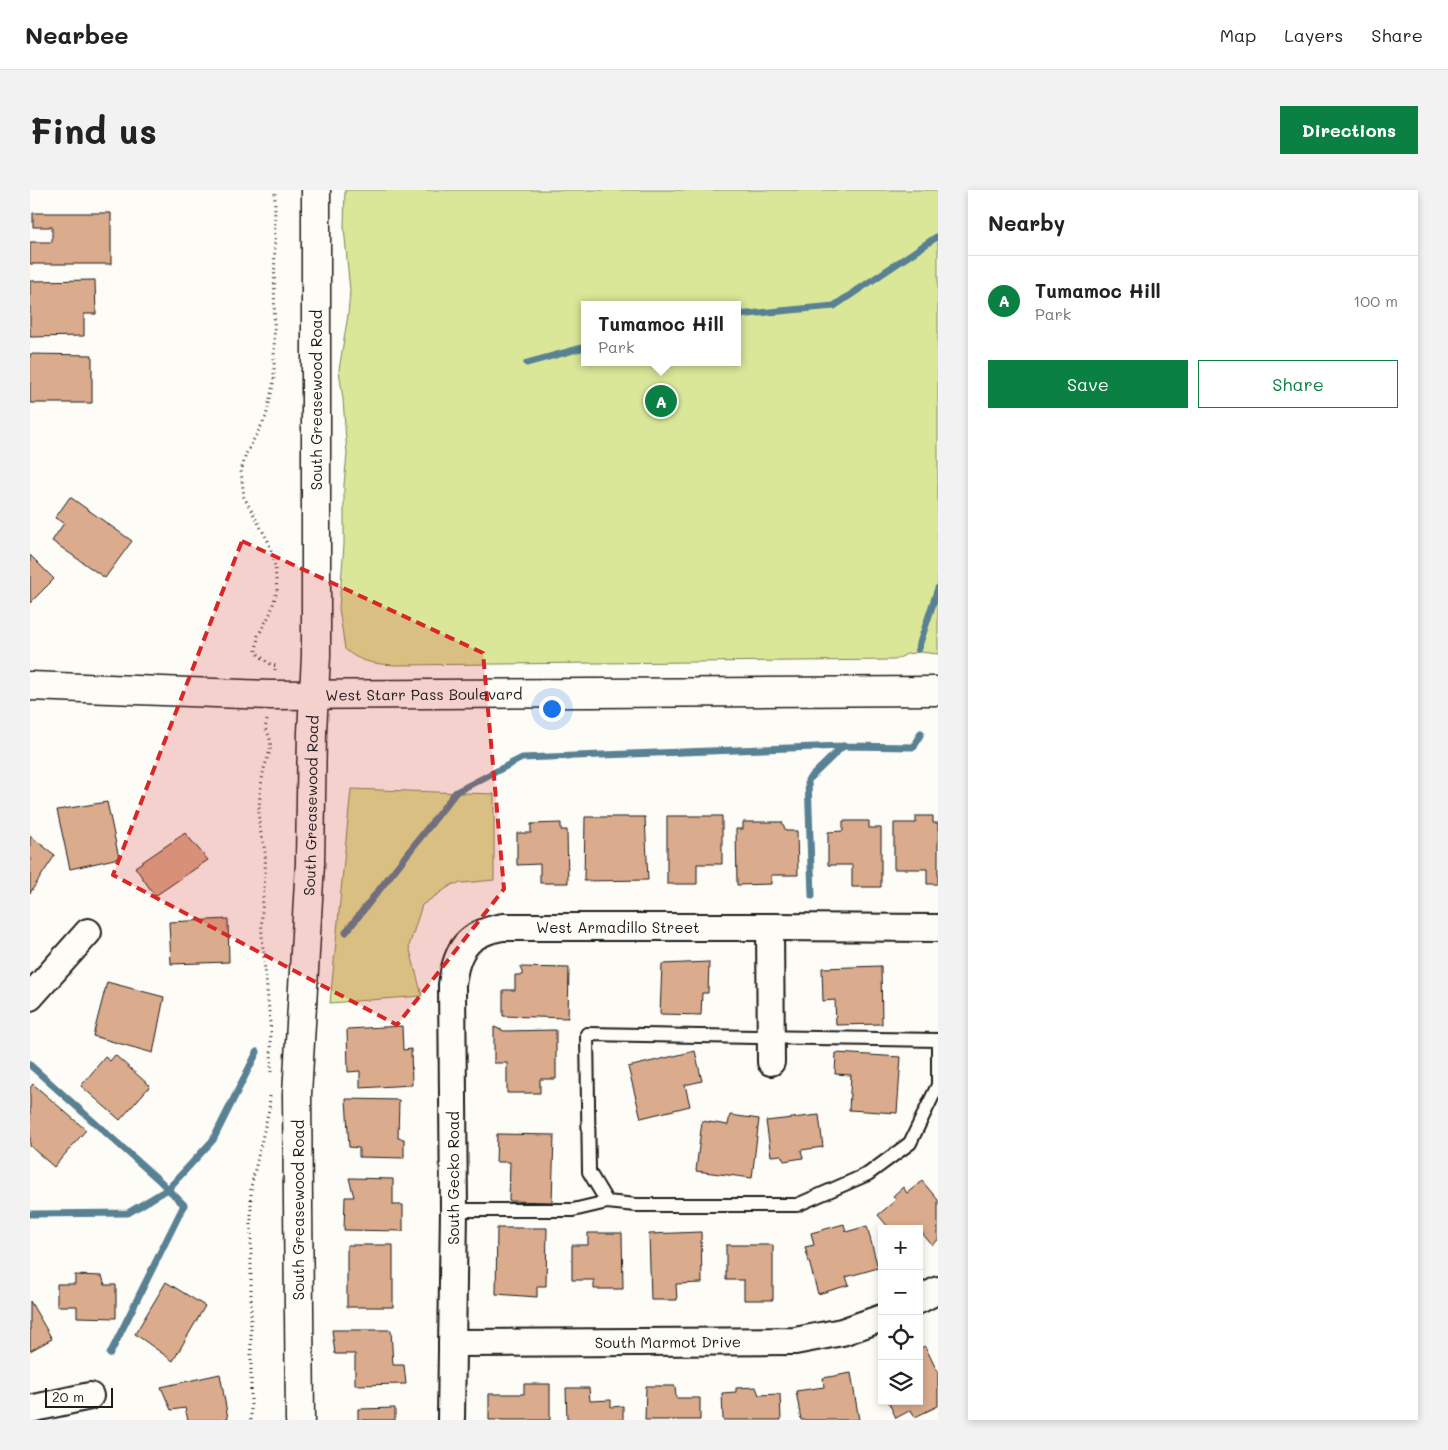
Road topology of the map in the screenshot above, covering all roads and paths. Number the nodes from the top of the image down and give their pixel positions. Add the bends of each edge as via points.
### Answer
1 (275, 190) edge
2 (316, 190) edge
3 (268, 663) dead end
4 (30, 686) edge
5 (938, 691) edge
6 (315, 694) junction
7 (265, 729) dead end
8 (770, 927) junction
9 (938, 928) edge
10 (88, 932) dead end
11 (470, 940) joint
12 (30, 997) edge
13 (771, 1050) junction
14 (271, 1073) dead end
15 (938, 1085) edge
16 (270, 1091) dead end
17 (607, 1202) junction
18 (454, 1210) junction
19 (938, 1290) edge
20 (923, 1298) edge
21 (878, 1319) edge
22 (452, 1342) junction
23 (90, 1396) dead end
24 (30, 1409) edge
25 (251, 1420) edge
26 (300, 1420) edge
27 (451, 1420) edge

1 - 3 path via 274,380 266,417 240,471 244,497 268,541 275,567 275,600 258,636 256,652
2 - 6 main road, South Greasewood Road
4 - 6 main road, West Starr Pass Boulevard
5 - 6 main road, West Starr Pass Boulevard
6 - 26 main road, South Greasewood Road via 310,863 297,1095
7 - 14 path via 271,744 258,813 264,851 262,934
8 - 9 street, West Armadillo Street
8 - 11 street, West Armadillo Street via 503,927 481,932
8 - 13 street
10 - 12 street
11 - 18 street, South Gecko Road via 456,961 452,985
13 - 15 lane via 938,1040
13 - 17 lane via 587,1034 589,1172
15 - 17 lane via 910,1143 868,1174 797,1205 636,1205
16 - 25 path via 269,1109 251,1187
17 - 18 lane via 573,1210
18 - 22 street, South Gecko Road
19 - 20 street
21 - 22 street, South Marmot Drive via 842,1332 796,1341
22 - 27 street, South Gecko Road
23 - 24 street

